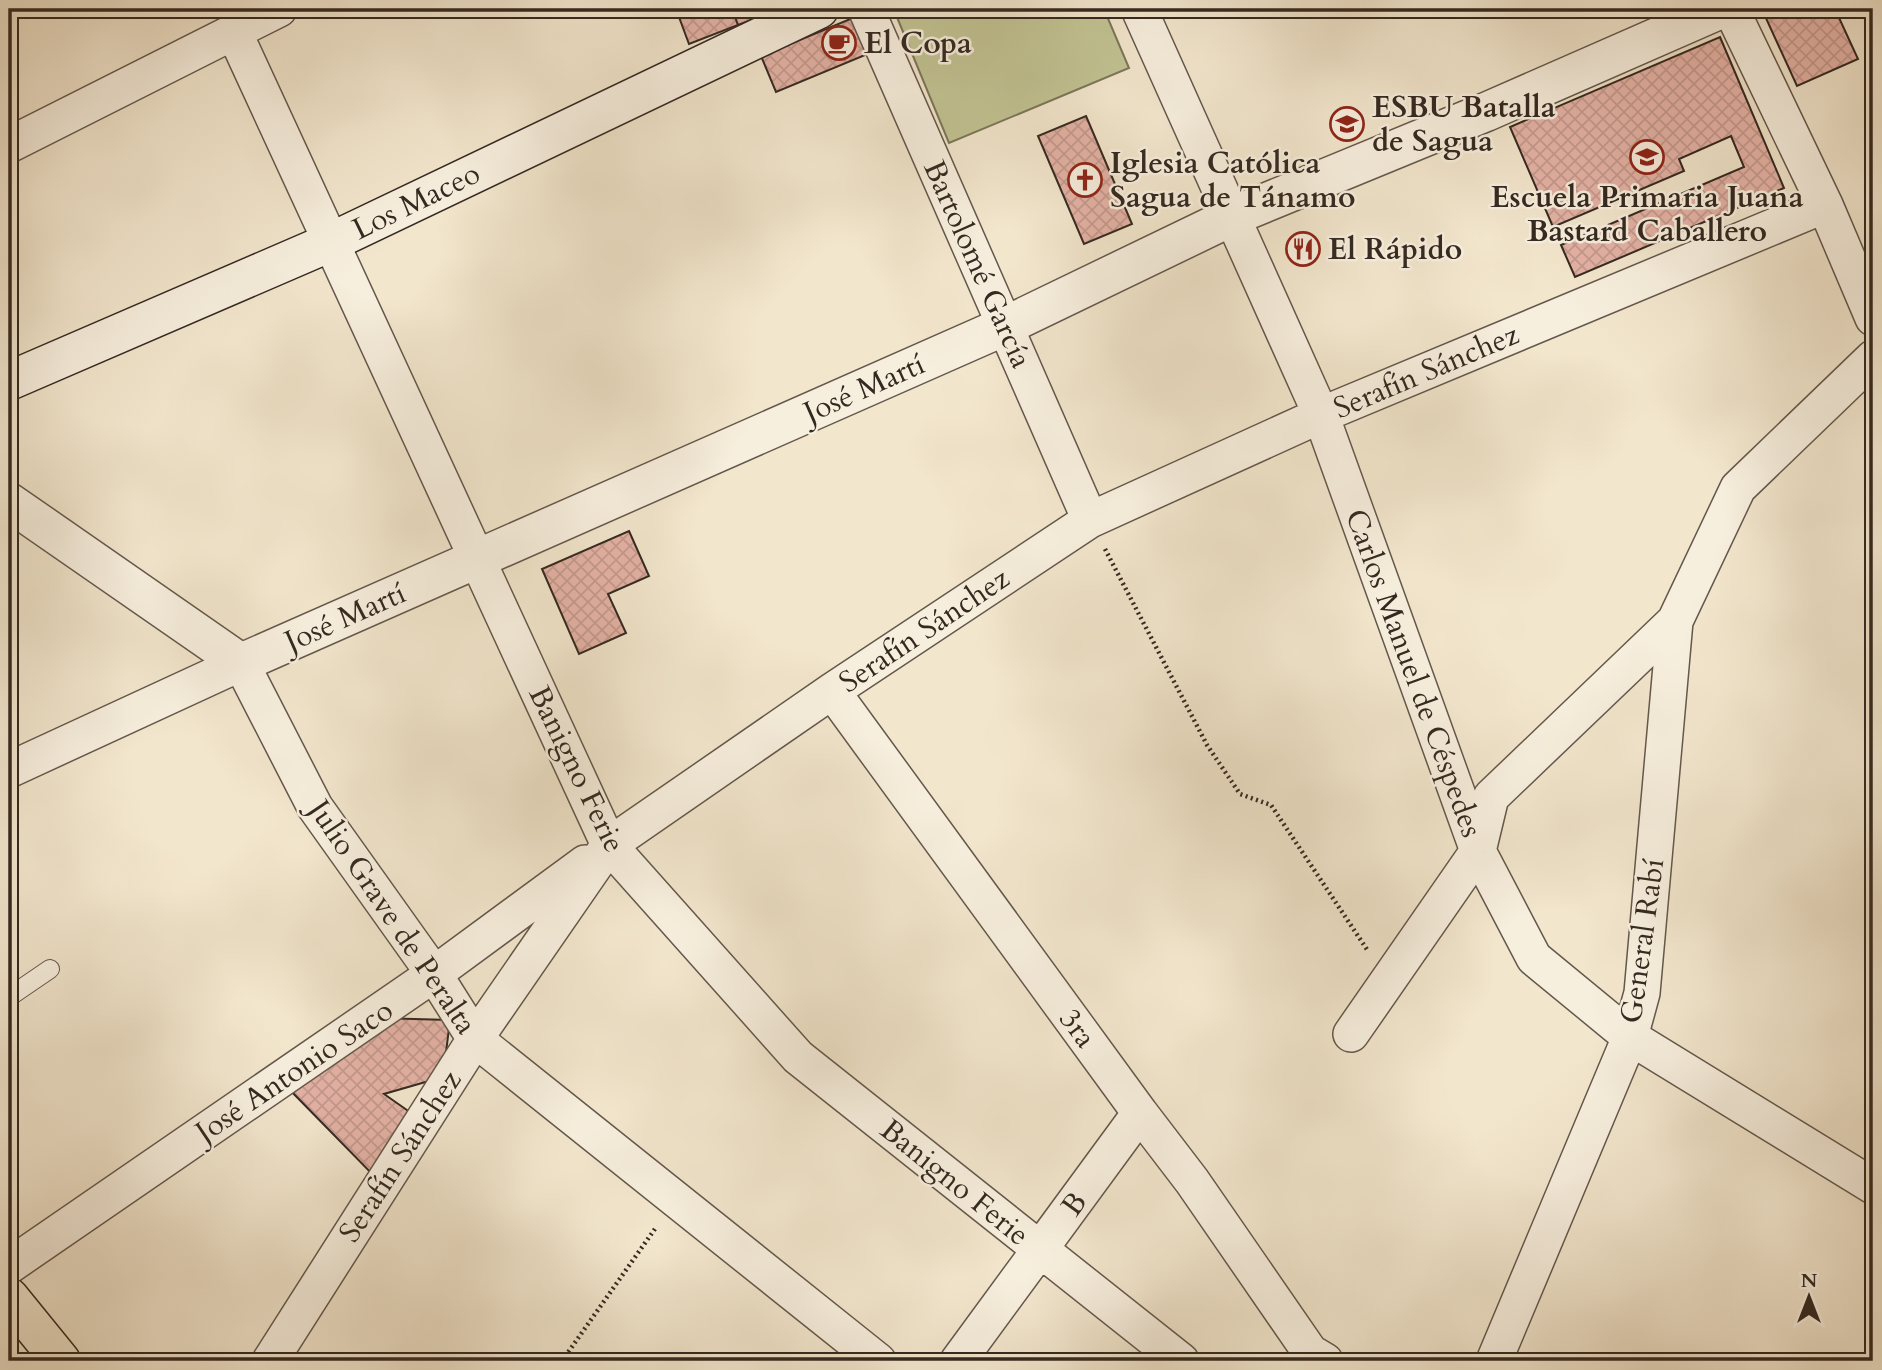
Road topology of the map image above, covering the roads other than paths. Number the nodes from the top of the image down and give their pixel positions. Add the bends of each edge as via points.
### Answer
1 (279, 9) edge
2 (819, 9) edge
3 (866, 9) edge
4 (1139, 9) edge
5 (1721, 9) edge
6 (1731, 9) edge
7 (234, 32) junction
8 (9, 145) edge
9 (1825, 205) junction
10 (1233, 216) junction
11 (331, 242) junction
12 (1873, 318) edge
13 (1005, 326) junction
14 (1873, 358) edge
15 (9, 382) edge
16 (1321, 415) junction
17 (9, 502) edge
18 (1090, 520) junction
19 (477, 558) junction
20 (1675, 621) junction
21 (241, 663) junction
22 (832, 691) junction
23 (9, 770) edge
24 (609, 845) junction
25 (1478, 851) junction
26 (50, 969) dead end
27 (434, 974) junction
28 (9, 997) edge
29 (1351, 1034) dead end
30 (1629, 1037) junction
31 (475, 1039) junction
32 (1140, 1113) junction
33 (1873, 1186) edge
34 (1040, 1251) junction
35 (9, 1266) edge
36 (16, 1319) edge
37 (1313, 1358) edge
38 (61, 1361) edge
39 (270, 1361) edge
40 (878, 1361) edge
41 (958, 1361) edge
42 (1181, 1361) edge
43 (1494, 1361) edge

1 - 7 street
2 - 11 street, Los Maceo
3 - 13 street, Bartolomé García
4 - 10 street, Carlos Manuel de Céspedes
5 - 10 street, José Martí
6 - 9 street
7 - 8 street
7 - 11 street, Banigno Ferie
9 - 12 street
9 - 16 street, Serafín Sánchez
10 - 13 street, José Martí
10 - 16 street, Carlos Manuel de Céspedes
11 - 15 street, Los Maceo
11 - 19 street, Banigno Ferie
13 - 18 street, Bartolomé García
13 - 19 street, José Martí
14 - 20 street, General Rabí via 1738,488
16 - 18 street, Serafín Sánchez
16 - 25 street, Carlos Manuel de Céspedes
17 - 21 street, Julio Grave de Peralta
18 - 22 street, Serafín Sánchez
19 - 21 street, José Martí
19 - 24 street, Banigno Ferie
20 - 25 street, General Rabí via 1491,797
20 - 30 street, General Rabí via 1642,993
21 - 23 street, José Martí
21 - 27 street, Julio Grave de Peralta via 315,807
22 - 24 street, Serafín Sánchez
22 - 32 street, 3ra
24 - 27 street, José Antonio Saco
24 - 31 street, Serafín Sánchez
24 - 34 street, Banigno Ferie via 798,1057
25 - 29 street, General Rabí
25 - 30 street, Carlos Manuel de Céspedes via 1534,958
26 - 28 lane
27 - 31 street, Julio Grave de Peralta
27 - 35 street, José Antonio Saco
30 - 33 street, Carlos Manuel de Céspedes
30 - 43 street, General Rabí
31 - 39 street, Serafín Sánchez
31 - 40 street, Julio Grave de Peralta
32 - 34 street, B
32 - 37 street, 3ra
34 - 41 street, B
34 - 42 street, Banigno Ferie
36 - 38 main road

